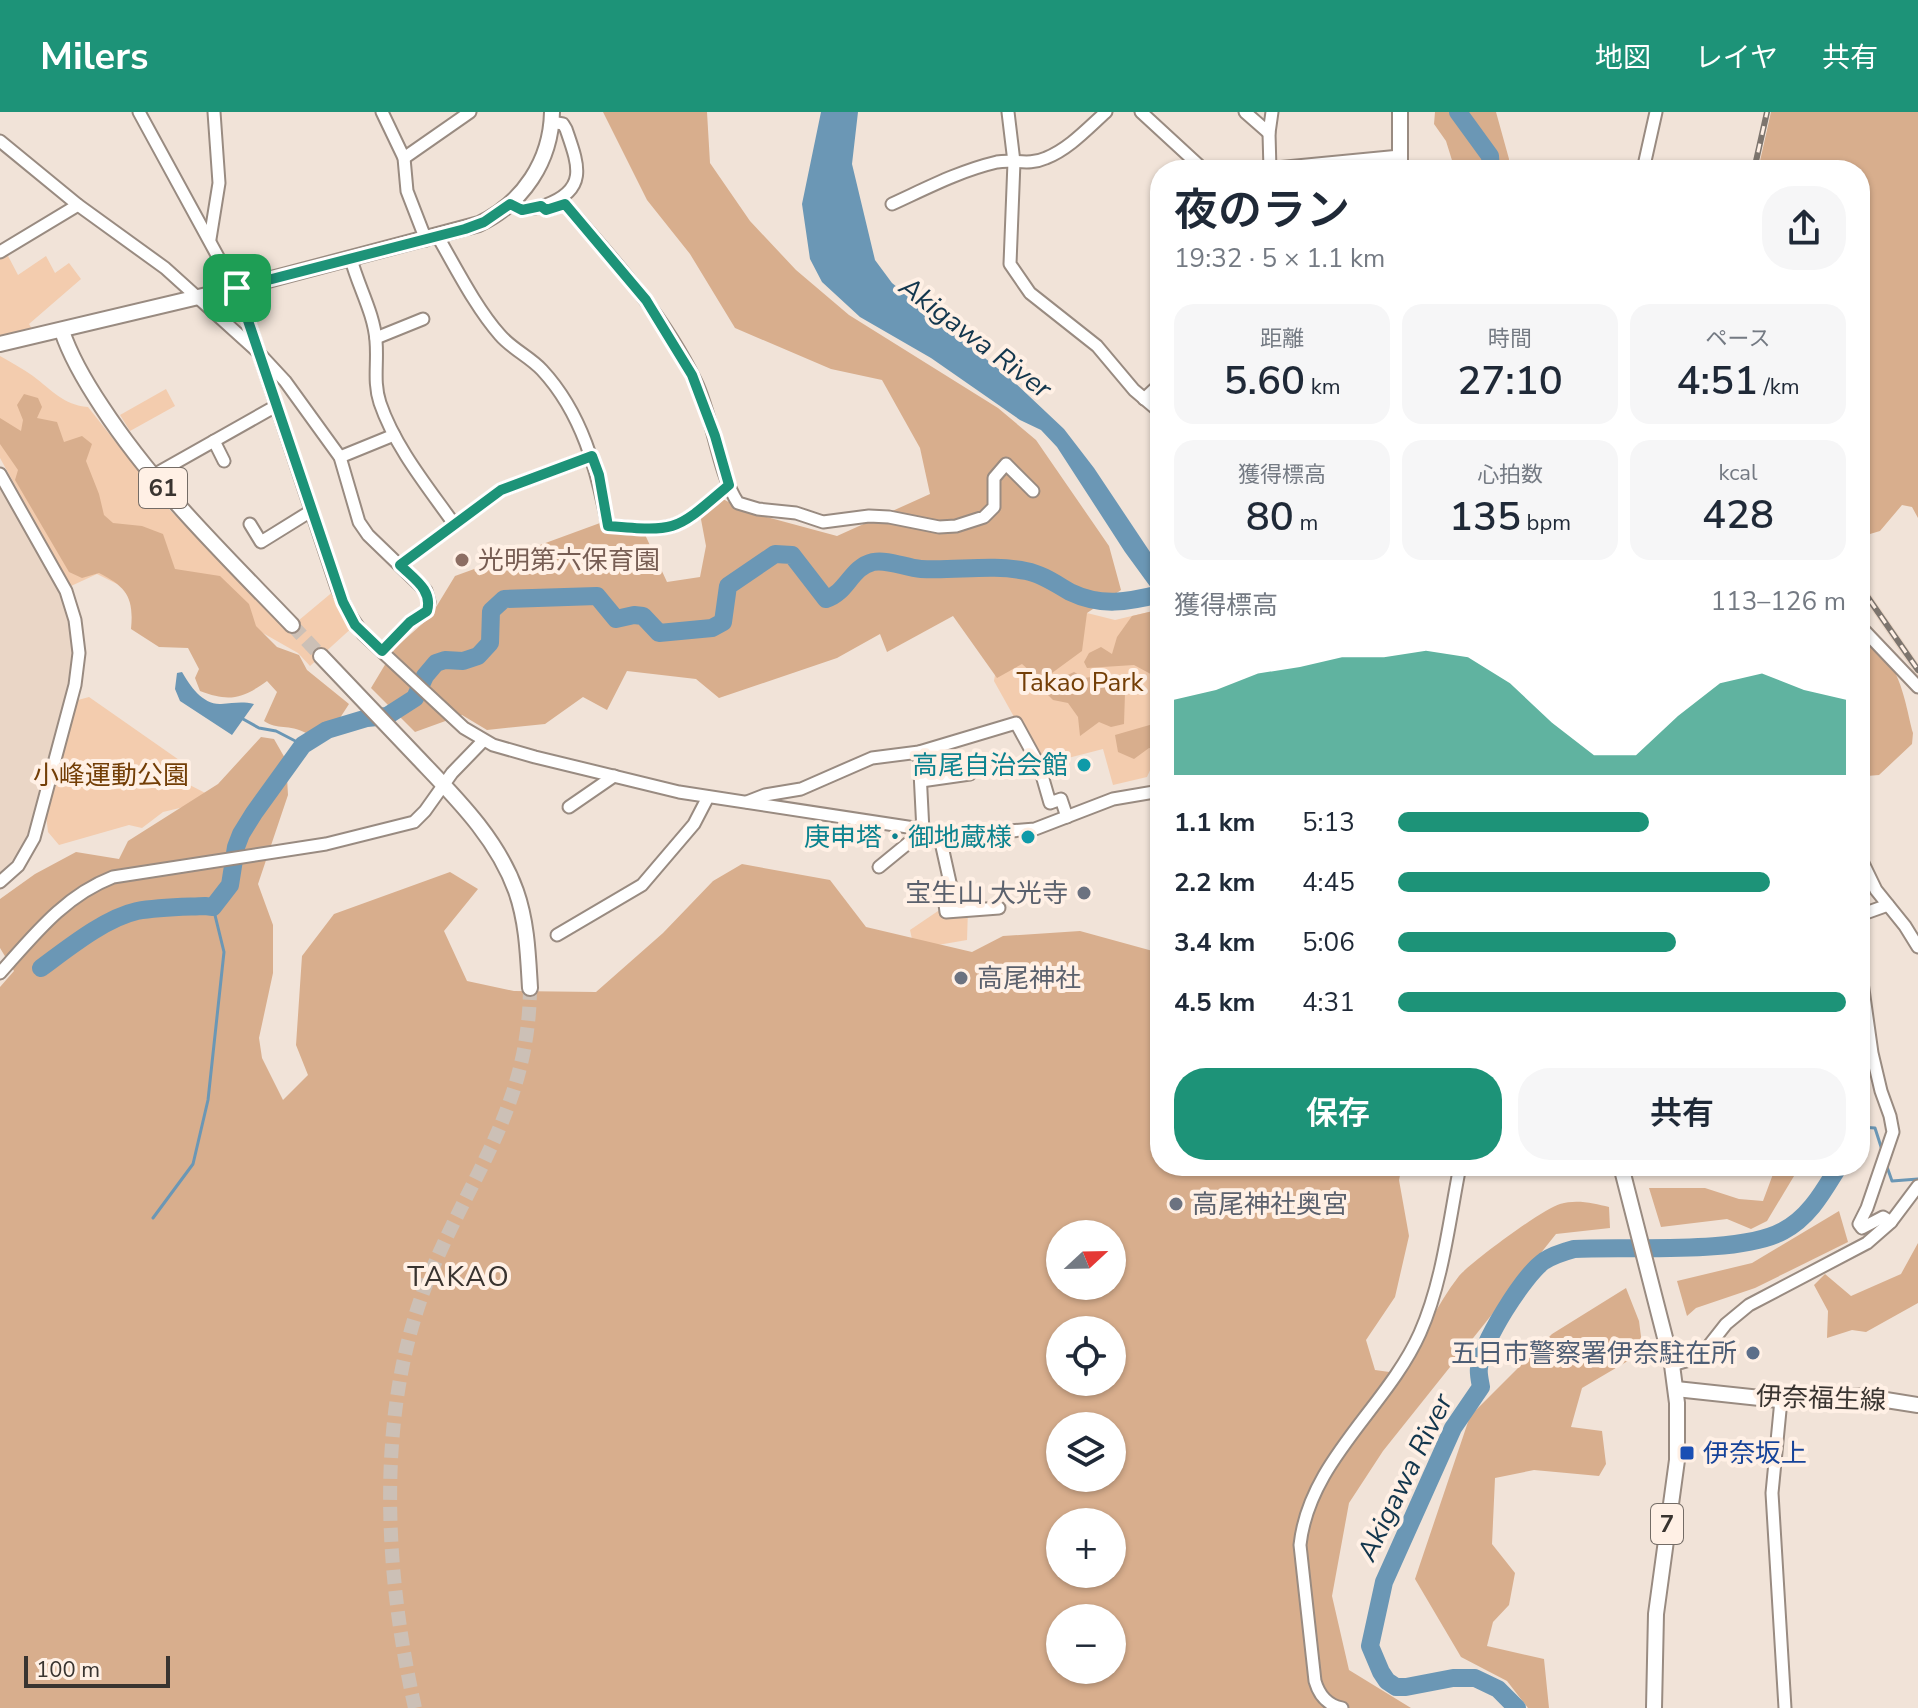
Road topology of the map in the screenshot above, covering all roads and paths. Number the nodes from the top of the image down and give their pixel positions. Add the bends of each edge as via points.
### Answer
1 (139, 112) edge
2 (214, 112) edge
3 (382, 112) edge
4 (470, 112) edge
5 (1008, 112) edge
6 (1106, 112) edge
7 (1141, 112) edge
8 (1245, 112) edge
9 (1272, 112) edge
10 (1400, 112) edge
11 (1656, 112) edge
12 (552, 117) edge
13 (1269, 133) junction
14 (0, 141) edge
15 (404, 158) junction
16 (1193, 160) edge
17 (1270, 160) edge
18 (1400, 160) edge
19 (1645, 160) edge
20 (1014, 162) junction
21 (510, 204) junction
22 (892, 204) dead end
23 (78, 205) junction
24 (541, 206) junction
25 (432, 238) junction
26 (210, 239) junction
27 (0, 252) edge
28 (351, 259) junction
29 (237, 288) junction
30 (199, 297) junction
31 (423, 319) dead end
32 (62, 331) junction
33 (376, 338) junction
34 (0, 344) edge
35 (259, 353) junction
36 (288, 386) junction
37 (1150, 393) edge
38 (1144, 399) junction
39 (274, 400) junction
40 (1150, 404) edge
41 (394, 435) junction
42 (214, 441) junction
43 (592, 456) junction
44 (340, 457) junction
45 (224, 461) dead end
46 (0, 474) edge
47 (152, 476) junction
48 (729, 485) junction
49 (1033, 491) dead end
50 (311, 511) junction
51 (250, 524) dead end
52 (454, 524) junction
53 (400, 565) junction
54 (292, 625) tunnel mouth
55 (1870, 637) edge
56 (382, 651) junction
57 (321, 656) tunnel mouth
58 (1918, 687) edge
59 (483, 741) junction
60 (919, 752) junction
61 (970, 774) dead end
62 (614, 776) junction
63 (921, 781) junction
64 (444, 785) junction
65 (1150, 793) edge
66 (708, 797) junction
67 (745, 803) junction
68 (569, 807) dead end
69 (1067, 817) junction
70 (923, 831) junction
71 (939, 833) junction
72 (879, 867) dead end
73 (1870, 878) edge
74 (0, 882) edge
75 (1888, 905) junction
76 (999, 908) dead end
77 (1870, 911) edge
78 (557, 935) dead end
79 (1918, 947) edge
80 (0, 973) edge
81 (530, 988) tunnel mouth
82 (1870, 1039) edge
83 (1458, 1176) edge
84 (1624, 1176) edge
85 (1918, 1186) edge
86 (1891, 1222) junction
87 (1672, 1365) junction
88 (1676, 1389) junction
89 (1781, 1400) junction
90 (1918, 1405) edge
91 (1342, 1708) edge
92 (1654, 1708) edge
93 (1785, 1708) edge

1 - 26 street
2 - 26 street via 219,183
3 - 15 street
4 - 15 street
5 - 20 street
6 - 20 street via 1050,157
7 - 16 street
8 - 13 street
9 - 13 street
10 - 18 main road
11 - 19 street
12 - 21 main road via 539,166
12 - 24 street via 566,129 577,178 568,194
13 - 17 street
14 - 23 street
15 - 25 street via 407,191
20 - 22 street via 955,174
20 - 38 street via 1010,264 1030,293 1097,346
21 - 24 street via 522,210
21 - 25 main road via 479,224
23 - 27 street
23 - 30 street
24 - 48 street via 546,210 565,204 646,300 697,385
25 - 28 main road
25 - 43 street via 499,334 556,386
26 - 29 street
28 - 29 main road
28 - 33 street
29 - 30 main road
29 - 35 street
30 - 32 main road
30 - 35 street
31 - 33 street
32 - 34 main road
32 - 47 main road, 61 via 96,398
33 - 41 street via 375,387
35 - 36 street
35 - 39 street
36 - 39 street via 280,387
36 - 44 street
37 - 38 street
38 - 40 street
39 - 42 street
39 - 50 street
41 - 44 street
41 - 52 street
42 - 45 street
42 - 47 street
43 - 48 street via 608,526 678,526
43 - 52 street via 501,490
44 - 53 street via 359,522
46 - 74 street via 66,591 79,653 34,838 18,866
47 - 54 main road, 61
48 - 49 street via 738,503 747,507 823,522 889,517 939,527 984,517 994,507 994,478 1006,464
50 - 51 street via 261,542
50 - 56 street via 348,612
52 - 53 street
53 - 56 street via 426,591 429,602 427,611
55 - 58 street
56 - 59 street
57 - 64 main road
59 - 62 street
59 - 64 street
60 - 63 street
60 - 67 street via 872,758 801,789
60 - 69 street via 1016,723 1039,765 1050,803 1061,799
61 - 63 street
62 - 66 street
62 - 68 street
63 - 70 street
64 - 80 street via 409,824 326,844 99,883 58,909
64 - 81 main road via 483,830 509,874 526,931
65 - 69 street via 1113,799
66 - 67 street
66 - 78 street via 694,824 642,885
67 - 70 street
69 - 71 street via 1012,833
70 - 71 street
70 - 72 street
71 - 76 street via 951,887 946,912
73 - 75 street
75 - 77 street
75 - 79 street
82 - 86 street via 1893,1132 1859,1227 1883,1217
83 - 91 street via 1435,1291 1419,1334 1320,1482 1303,1523 1300,1545 1315,1681 1324,1698
84 - 87 main road, 7
85 - 86 street
86 - 87 street via 1859,1249 1749,1305 1694,1361
87 - 88 main road, 7
88 - 89 main road, 伊奈福生線
88 - 92 main road, 7 via 1677,1460 1658,1591
89 - 90 main road, 伊奈福生線 via 1861,1396
89 - 93 street via 1772,1493

